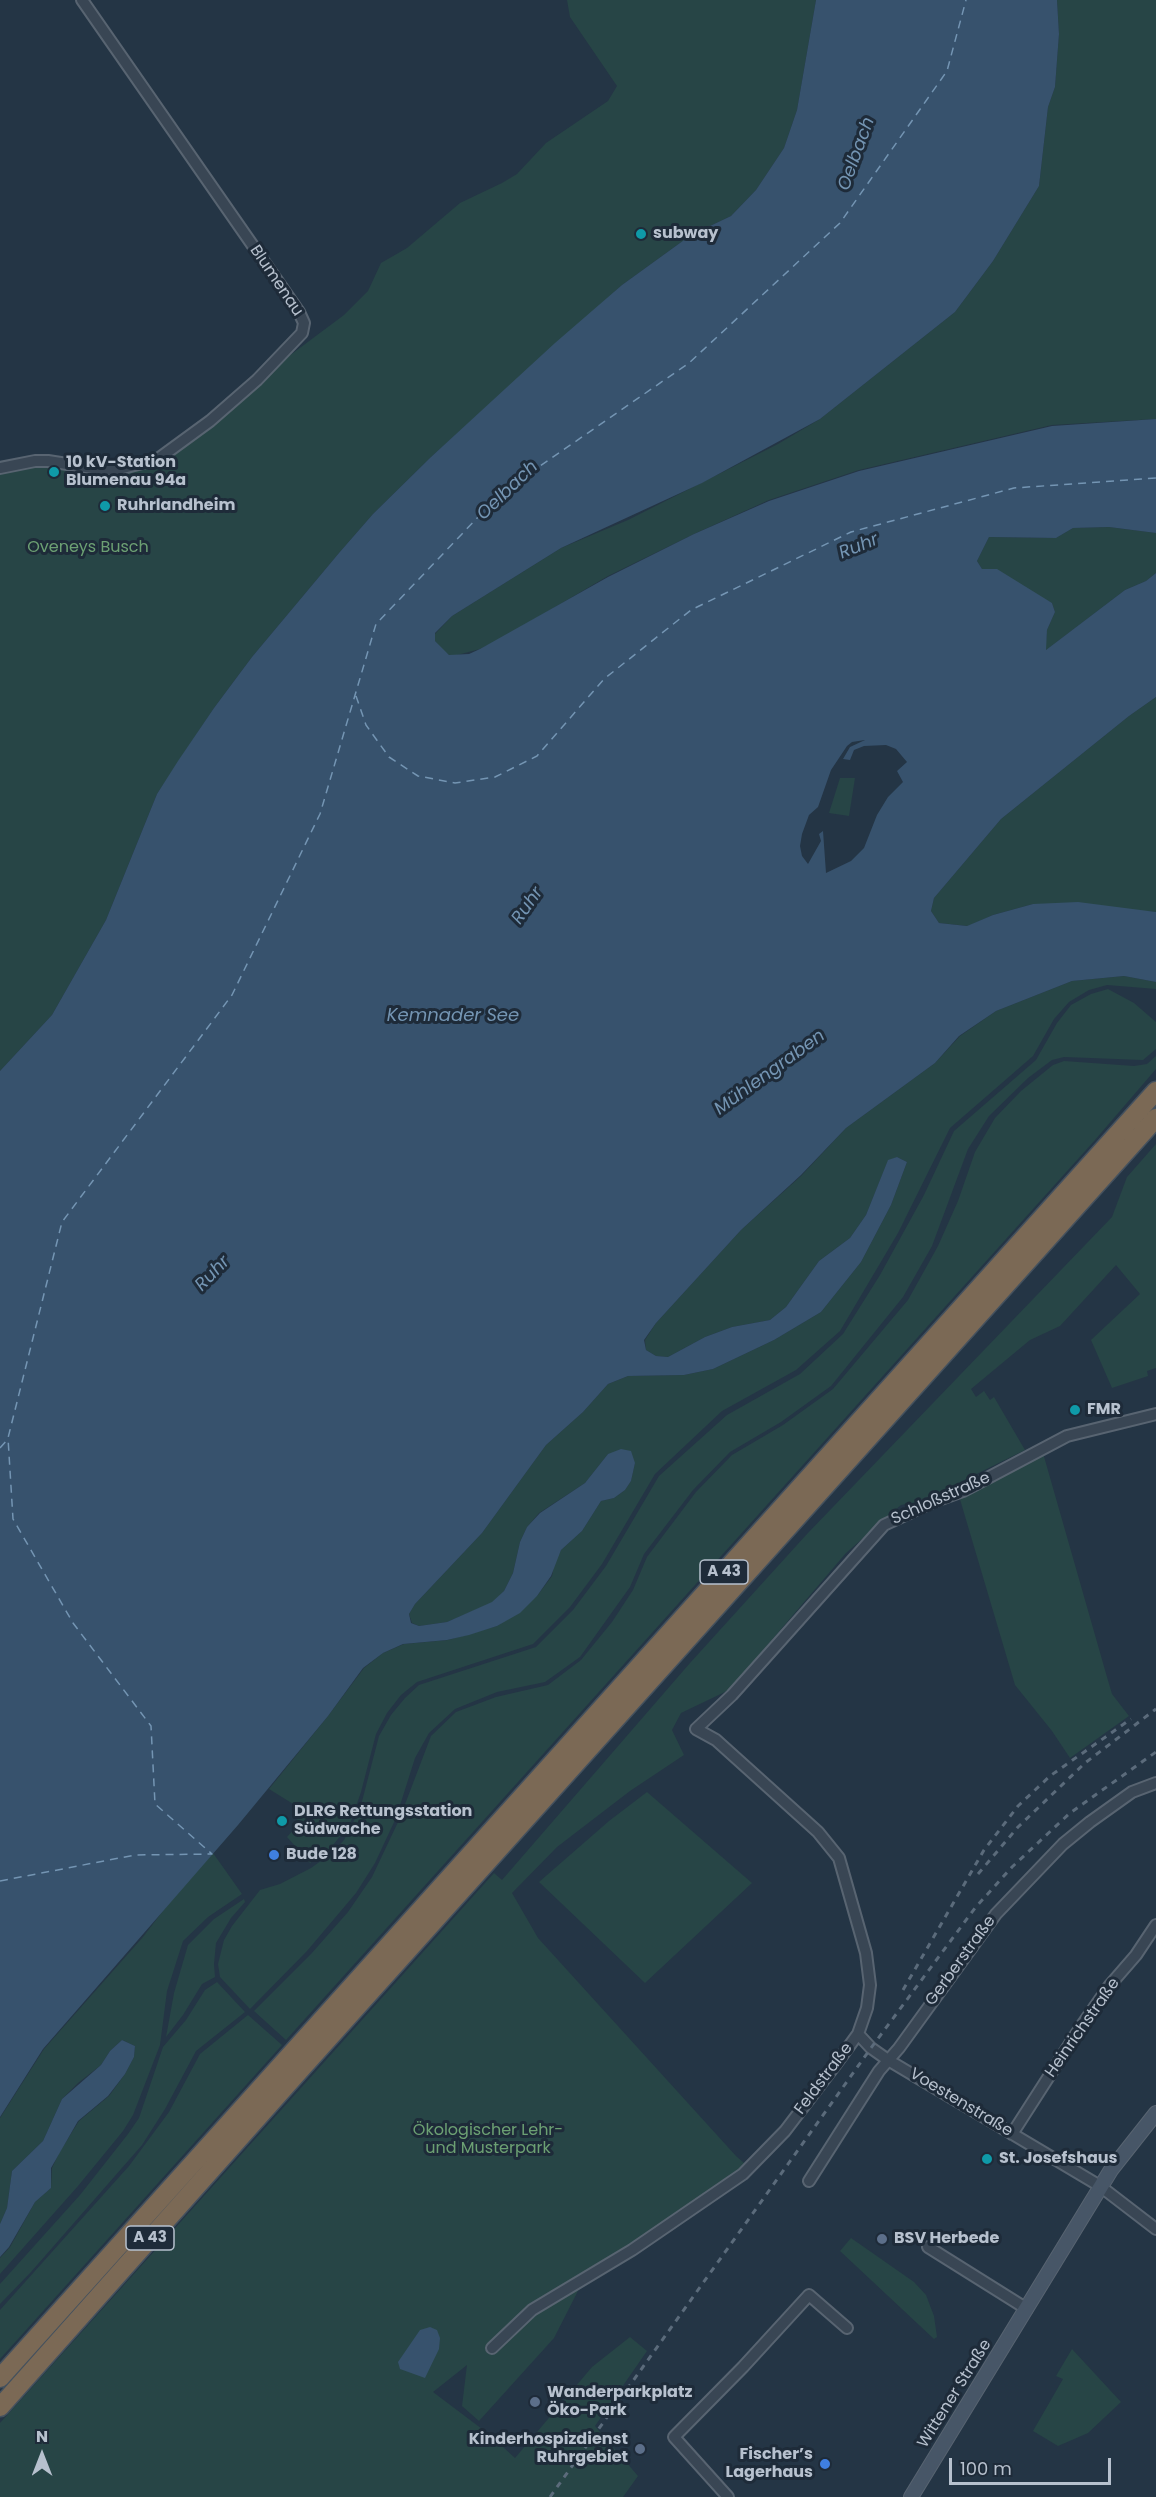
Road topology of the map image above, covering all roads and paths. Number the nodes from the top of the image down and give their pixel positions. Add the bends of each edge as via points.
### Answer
1 (82, 0) edge
2 (0, 468) edge
3 (1152, 1095) edge
4 (1156, 1118) edge
5 (1156, 1414) edge
6 (696, 1729) joint
7 (1156, 1784) edge
8 (1156, 1925) edge
9 (858, 2034) junction
10 (888, 2060) junction
11 (1156, 2112) edge
12 (1012, 2134) junction
13 (809, 2181) dead end
14 (1100, 2186) junction
15 (1156, 2229) edge
16 (928, 2247) dead end
17 (1027, 2309) junction
18 (847, 2328) dead end
19 (492, 2348) dead end
20 (0, 2378) edge
21 (0, 2407) edge
22 (728, 2497) edge
23 (911, 2497) edge

1 - 2 street, Blumenau via 304,323 302,333 257,380 158,459 119,469 48,461
3 - 20 highway, A 43
4 - 21 highway, A 43
5 - 6 street, Schloßstraße via 1067,1436 972,1486 884,1525 732,1695
6 - 9 street, Feldstraße via 716,1740 818,1832 839,1858 866,1953 870,1985
7 - 10 street, Gerberstraße via 1132,1792 1111,1806 1032,1875 982,1930
8 - 12 street, Heinrichstraße via 1080,2028
9 - 10 street, Voestenstraße
9 - 19 street, Feldstraße via 785,2131 738,2179 632,2250 532,2310
10 - 12 street, Voestenstraße
10 - 13 street, Gerberstraße
11 - 14 main road, Wittener Straße
12 - 14 street, Voestenstraße
14 - 15 street, Voestenstraße
14 - 17 main road, Wittener Straße
16 - 17 street
17 - 23 main road, Wittener Straße
18 - 22 street via 809,2295 674,2437

